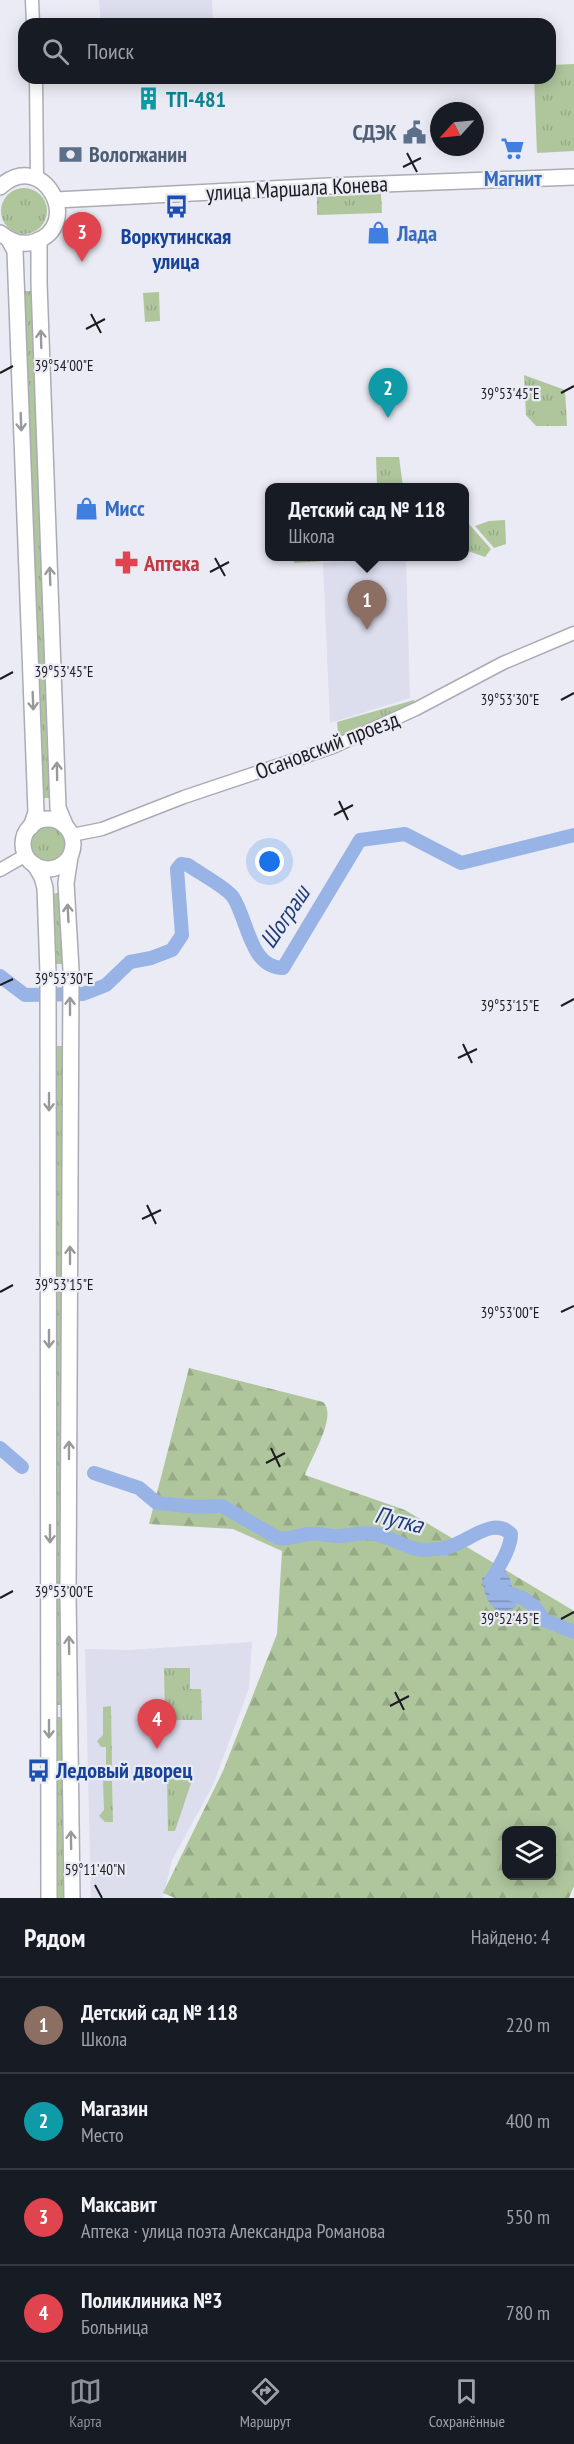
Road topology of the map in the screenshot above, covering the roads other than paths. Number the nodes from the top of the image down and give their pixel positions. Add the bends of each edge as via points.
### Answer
1 (32, 0) edge
2 (33, 18) edge
3 (36, 84) edge
4 (574, 177) edge
5 (37, 179) junction
6 (0, 187) edge
7 (56, 200) junction
8 (5, 236) edge
9 (39, 240) junction
10 (574, 633) edge
11 (31, 826) junction
12 (69, 831) junction
13 (70, 857) junction
14 (30, 860) junction
15 (0, 870) edge
16 (50, 1898) edge
17 (72, 1898) edge

1 - 2 street
3 - 5 street
4 - 7 main road, улица Маршала Конева
5 - 6 main road via 18,177
5 - 7 main road via 51,189
7 - 9 main road via 55,223
8 - 9 main road via 28,243
8 -> 11 main road via 15,251 32,665 36,812
12 -> 9 main road via 58,808
10 - 12 street, Осановский проезд via 503,663 416,710 333,747 102,829
11 - 12 main road via 50,820
11 - 14 main road via 24,840
12 - 13 main road via 73,849
13 - 14 main road via 56,868 47,869
17 -> 13 main road via 68,1594 70,970 66,883
14 - 15 street
14 -> 16 main road via 45,888 48,973

